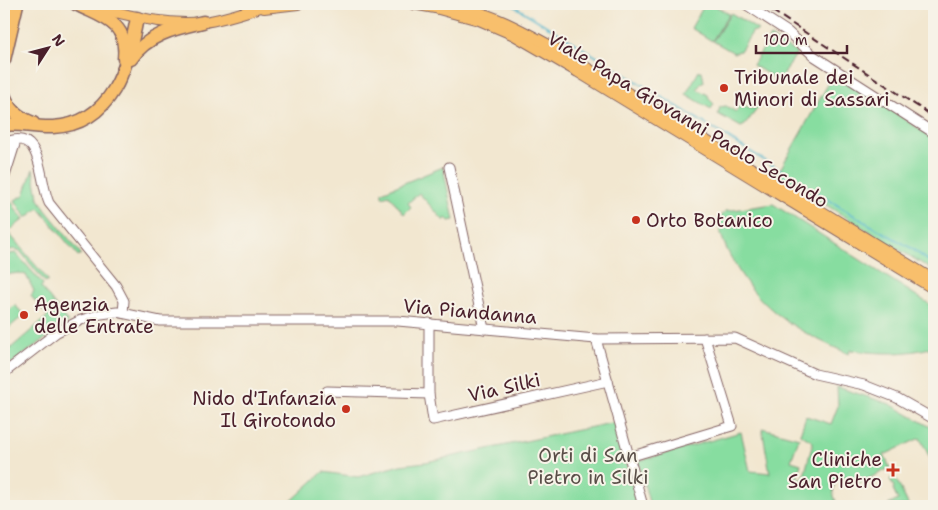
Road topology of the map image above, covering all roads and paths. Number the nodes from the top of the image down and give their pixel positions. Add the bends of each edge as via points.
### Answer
1 (8, 4) edge
2 (17, 4) edge
3 (76, 4) edge
4 (85, 4) edge
5 (102, 4) edge
6 (270, 4) edge
7 (298, 4) edge
8 (413, 4) edge
9 (452, 4) edge
10 (745, 4) edge
11 (258, 8) junction
12 (115, 12) junction
13 (137, 18) junction
14 (4, 19) edge
15 (203, 22) junction
16 (4, 46) edge
17 (4, 60) edge
18 (122, 74) junction
19 (4, 95) edge
20 (4, 126) edge
21 (47, 127) junction
22 (934, 133) edge
23 (20, 140) junction
24 (4, 143) edge
25 (449, 167) dead end
26 (4, 178) edge
27 (934, 280) edge
28 (934, 289) edge
29 (122, 313) junction
30 (429, 323) junction
31 (484, 329) junction
32 (706, 338) junction
33 (596, 340) junction
34 (4, 373) edge
35 (608, 380) junction
36 (327, 392) dead end
37 (430, 394) junction
38 (934, 420) edge
39 (629, 456) junction
40 (643, 506) edge

1 - 14 highway
2 - 16 highway
2 - 17 highway
3 - 18 highway via 108,18 118,29 125,47
4 - 12 main road
5 - 12 highway
6 - 11 main road
7 - 11 main road
8 - 28 main road, Viale Papa Giovanni Paolo Secondo via 479,20 514,35
9 - 27 main road, Viale Papa Giovanni Paolo Secondo via 489,15 556,49
10 - 22 street via 788,32 814,56
11 - 15 main road
12 - 13 main road
13 - 15 main road via 161,22
13 - 18 highway via 130,54
15 - 18 highway via 166,32 146,42 135,52
18 - 21 highway via 107,100 91,115 68,125
19 - 21 highway via 16,115
20 - 21 highway
23 - 24 street
23 - 26 street
23 - 29 street via 36,167 40,197 45,206 112,288
25 - 31 street
29 - 30 street, Via Piandanna via 160,321
29 - 34 street, Via Piandanna via 94,316 56,332
30 - 31 street, Via Piandanna
30 - 37 street, Via Silki
31 - 33 street, Via Piandanna
32 - 33 street, Via Piandanna
32 - 38 street, Via Piandanna via 736,338 815,374 898,398
32 - 39 street via 732,426
33 - 35 street
35 - 37 street, Via Silki via 433,420
35 - 39 street
36 - 37 street
39 - 40 street

